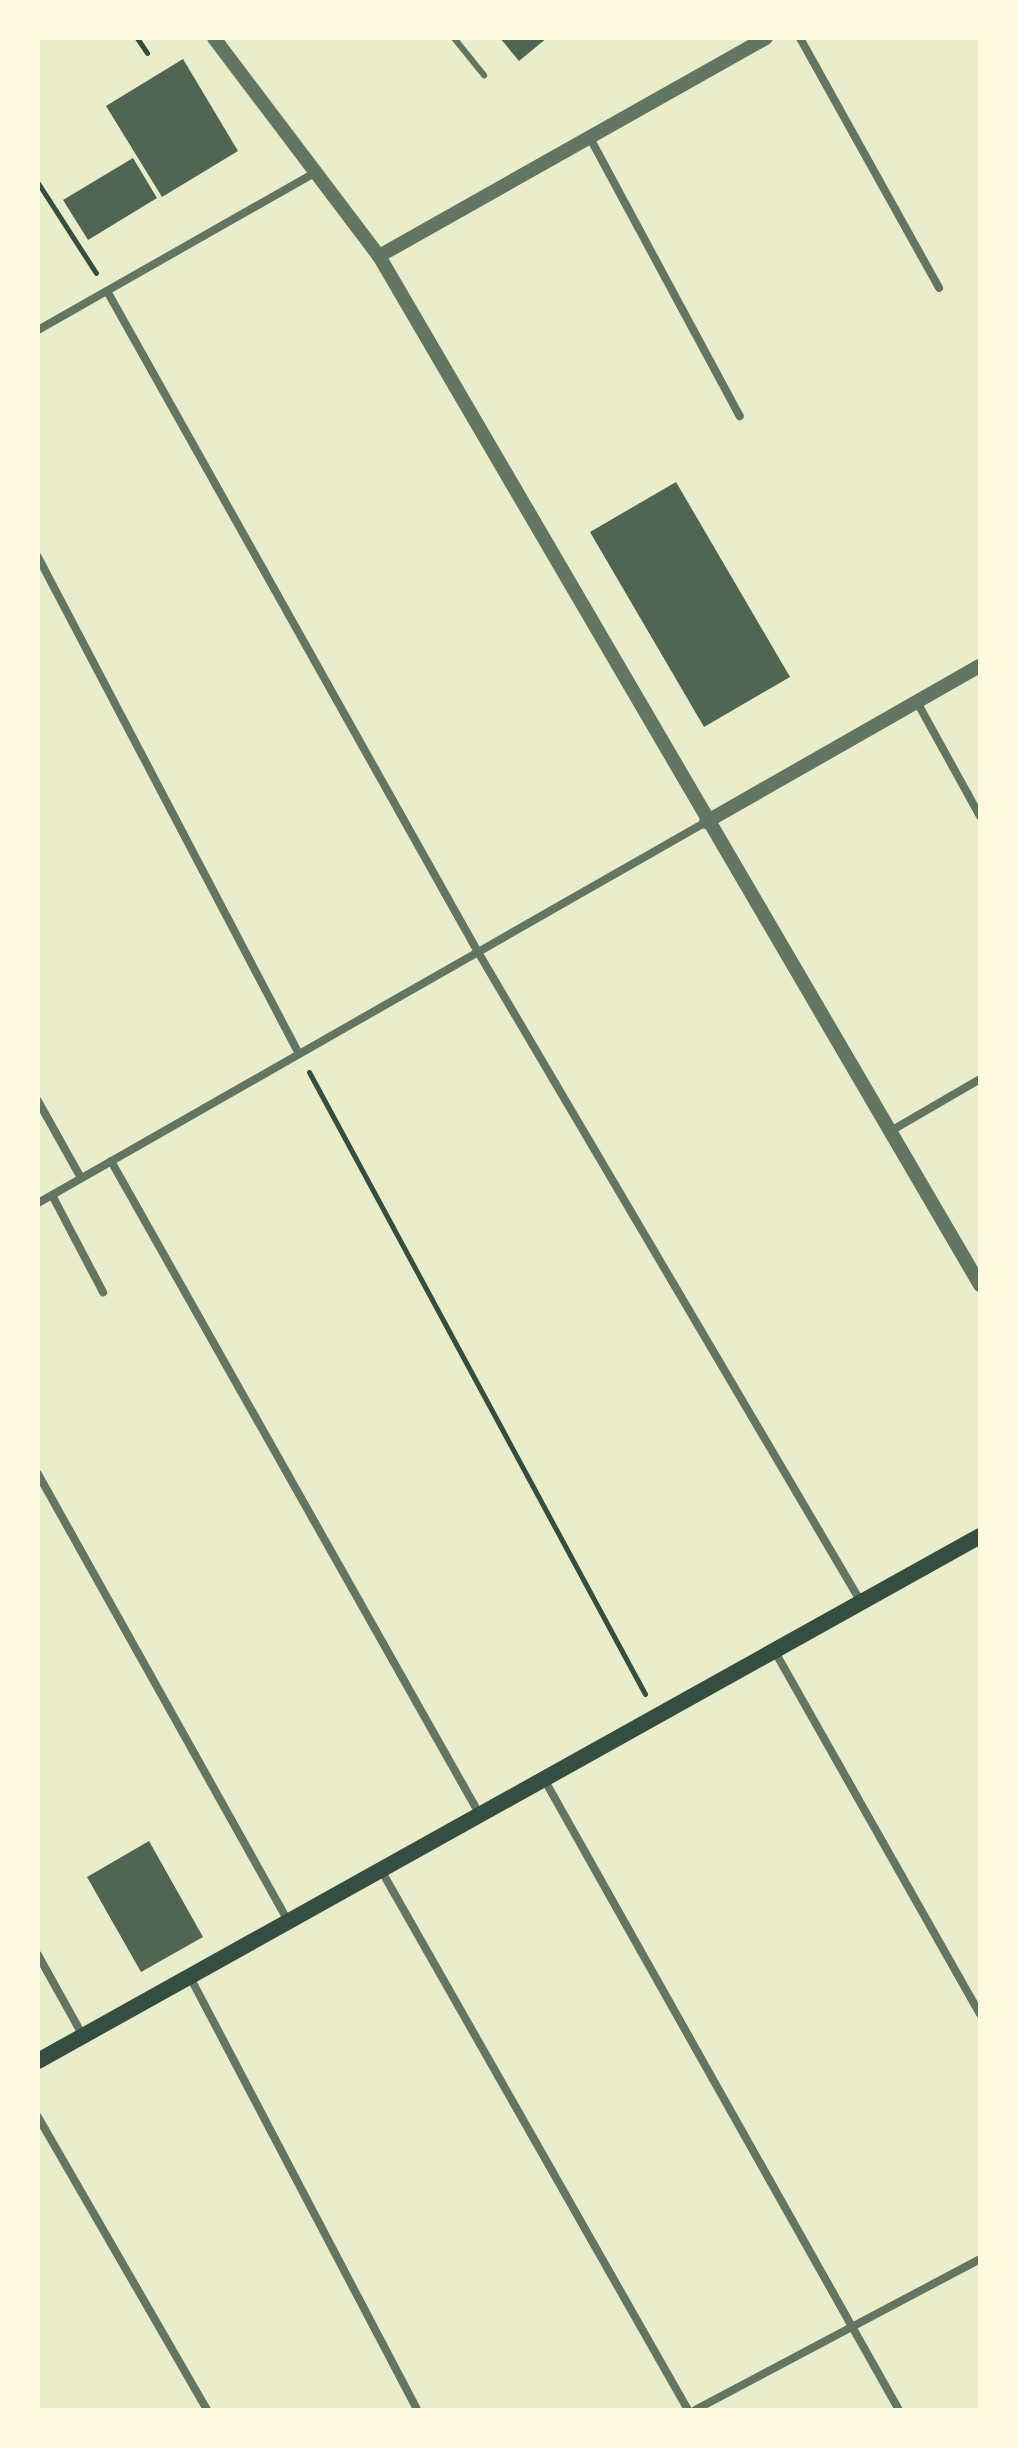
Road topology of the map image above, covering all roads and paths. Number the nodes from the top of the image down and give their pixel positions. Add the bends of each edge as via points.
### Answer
1 (137, 38) edge
2 (214, 38) edge
3 (454, 38) edge
4 (766, 38) edge
5 (800, 38) edge
6 (147, 53) dead end
7 (484, 75) dead end
8 (590, 138) junction
9 (316, 172) junction
10 (38, 183) edge
11 (379, 256) junction
12 (939, 288) dead end
13 (107, 291) junction
14 (38, 330) edge
15 (740, 416) dead end
16 (38, 557) edge
17 (980, 666) edge
18 (917, 702) junction
19 (980, 816) edge
20 (706, 822) junction
21 (478, 952) junction
22 (299, 1054) junction
23 (980, 1079) edge
24 (38, 1101) edge
25 (888, 1132) junction
26 (111, 1161) junction
27 (81, 1178) junction
28 (52, 1195) junction
29 (38, 1203) edge
30 (980, 1285) edge
31 (103, 1292) dead end
32 (38, 1474) edge
33 (980, 1536) edge
34 (861, 1602) junction
35 (774, 1650) junction
36 (656, 1715) junction
37 (544, 1779) junction
38 (480, 1815) junction
39 (380, 1870) junction
40 (288, 1921) junction
41 (38, 1955) edge
42 (190, 1976) junction
43 (980, 2014) edge
44 (83, 2036) junction
45 (38, 2061) edge
46 (38, 2117) edge
47 (980, 2259) edge
48 (854, 2326) junction
49 (416, 2408) dead end
50 (207, 2410) edge
51 (688, 2410) edge
52 (695, 2410) edge
53 (899, 2410) edge

1 - 6 path
2 - 9 street
3 - 7 lane
4 - 8 street
5 - 12 street
8 - 11 street
8 - 15 street
9 - 11 street
9 - 13 street
10 - 13 path
11 - 20 street
13 - 14 street
13 - 21 street
16 - 22 street
17 - 18 street
18 - 19 street
18 - 20 street
20 - 21 street
20 - 25 street
21 - 22 street
21 - 34 street
22 - 26 street
22 - 36 path
23 - 25 street
24 - 27 street
25 - 30 street
26 - 27 street
26 - 38 street
27 - 28 street
28 - 29 street
28 - 31 street
32 - 40 street
33 - 34 main road
34 - 35 main road
35 - 36 main road
35 - 43 street
36 - 37 main road
37 - 38 main road
37 - 48 street
38 - 39 main road
39 - 40 main road
39 - 51 street
40 - 42 main road
41 - 44 street
42 - 44 main road
42 - 49 street
44 - 45 main road
46 - 50 street
47 - 48 street
48 - 52 street
48 - 53 street

